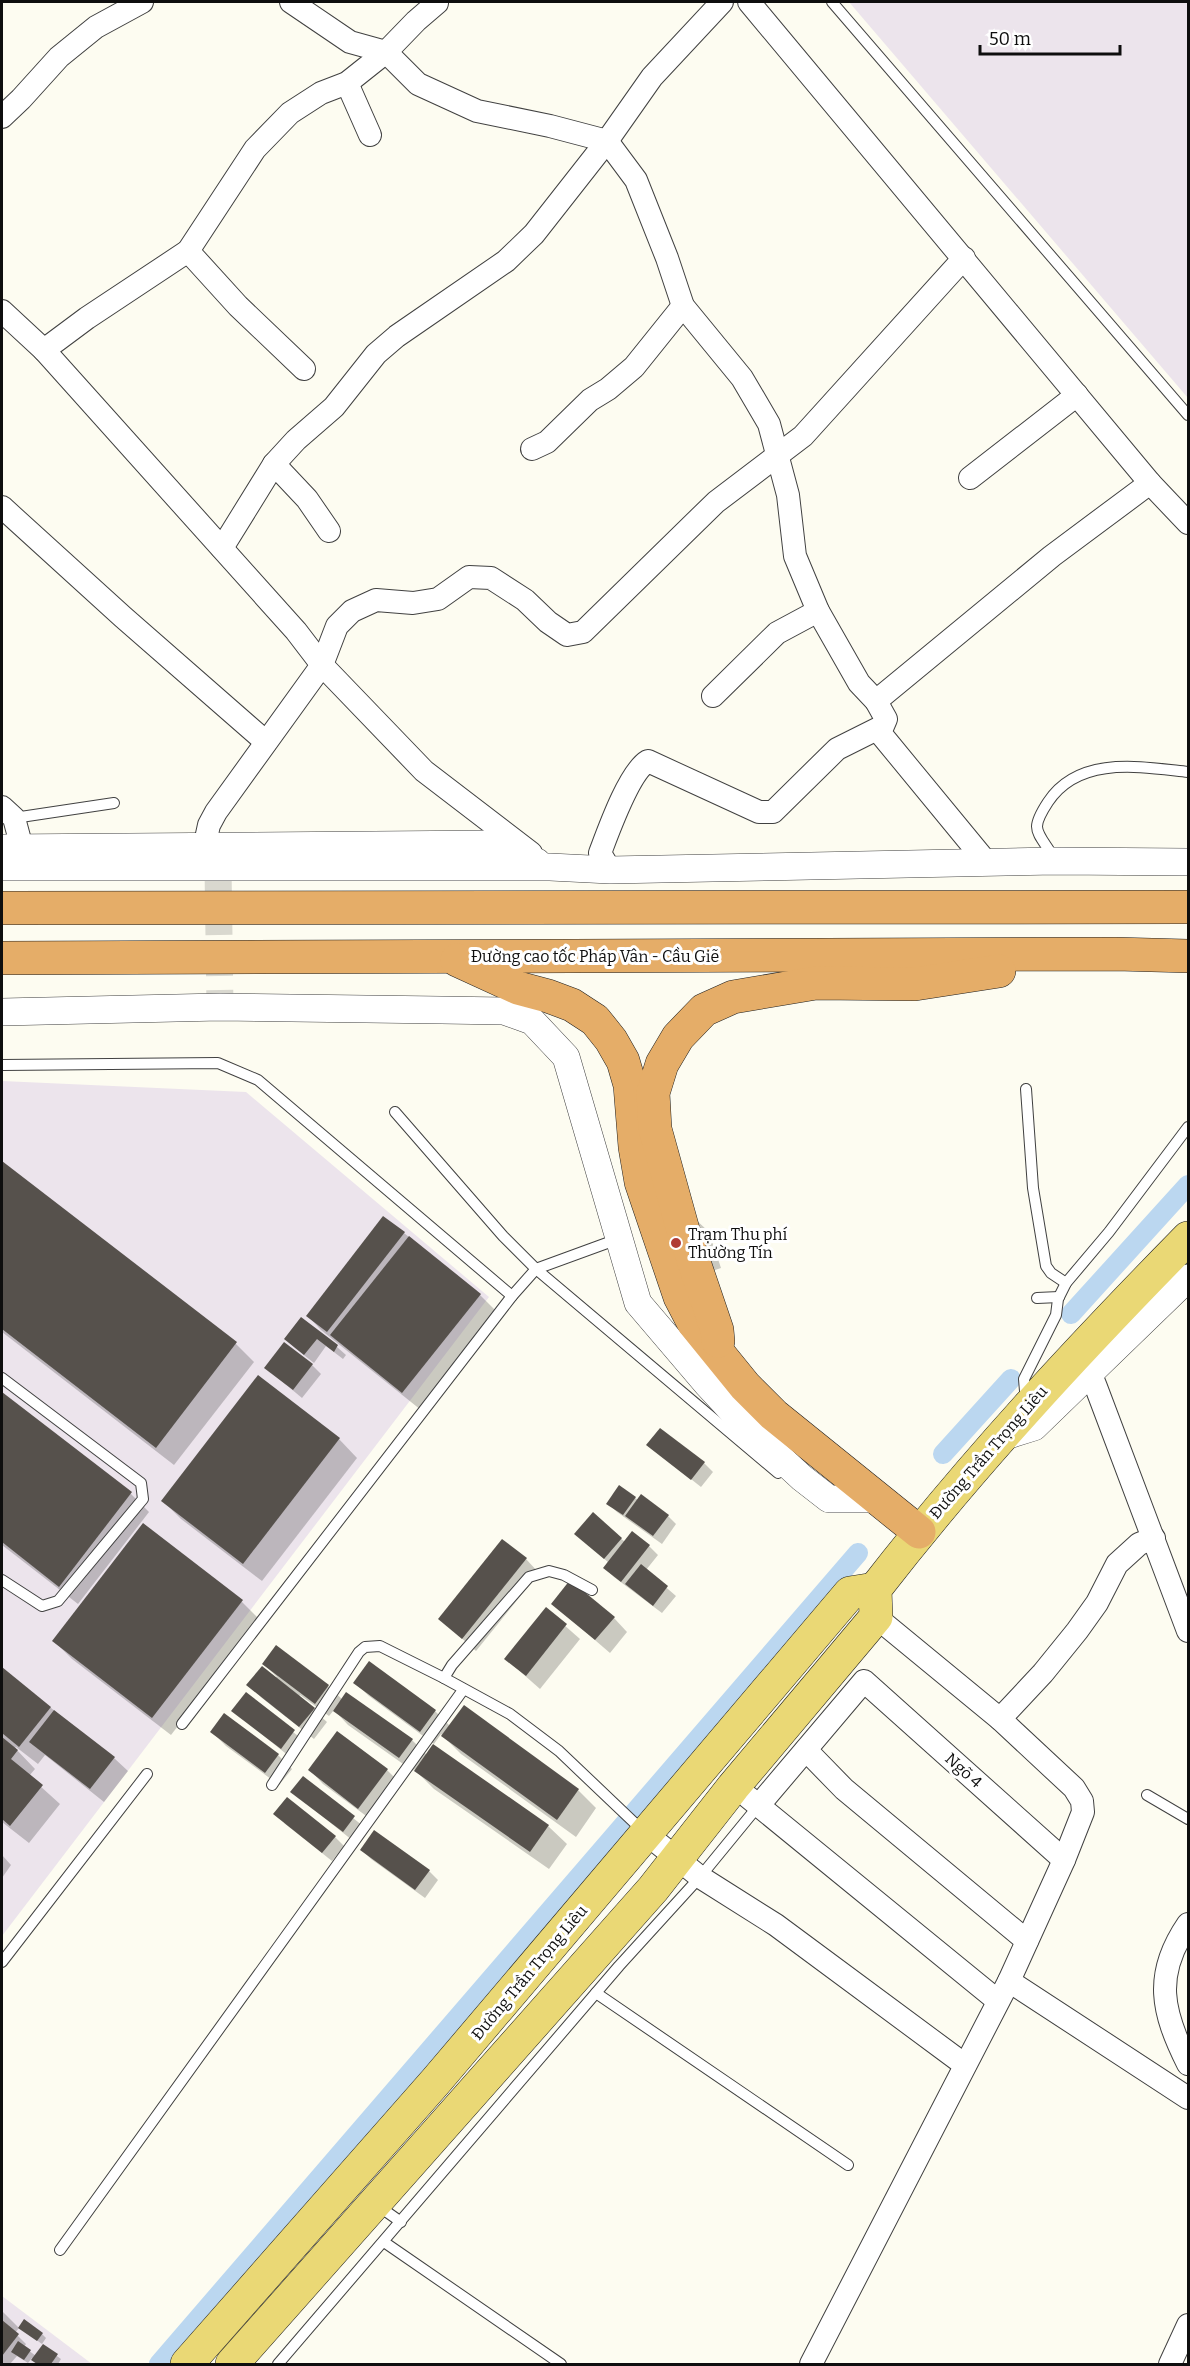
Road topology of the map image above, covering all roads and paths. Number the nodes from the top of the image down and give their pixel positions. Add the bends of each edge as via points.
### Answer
1 (142, 2) edge
2 (291, 2) edge
3 (722, 2) edge
4 (749, 2) edge
5 (832, 2) edge
6 (438, 3) dead end
7 (386, 52) junction
8 (346, 83) junction
9 (2, 117) edge
10 (370, 135) dead end
11 (607, 141) junction
12 (188, 250) junction
13 (964, 258) junction
14 (683, 306) junction
15 (2, 311) edge
16 (44, 350) junction
17 (304, 369) dead end
18 (1077, 395) junction
19 (1188, 415) edge
20 (532, 449) dead end
21 (777, 457) junction
22 (274, 464) junction
23 (970, 478) dead end
24 (1150, 483) junction
25 (2, 507) edge
26 (1188, 523) edge
27 (329, 531) dead end
28 (222, 548) junction
29 (818, 611) junction
30 (322, 665) junction
31 (714, 696) dead end
32 (876, 701) junction
33 (881, 727) junction
34 (266, 742) junction
35 (1188, 772) edge
36 (114, 803) dead end
37 (8, 812) edge
38 (12, 848) edge
39 (204, 848) junction
40 (1056, 861) junction
41 (1188, 861) edge
42 (987, 863) junction
43 (2, 867) edge
44 (550, 867) junction
45 (610, 870) junction
46 (1188, 907) edge
47 (2, 908) edge
48 (1116, 954) junction
49 (450, 956) junction
50 (1188, 956) edge
51 (2, 958) edge
52 (2, 1012) edge
53 (2, 1024) edge
54 (566, 1057) junction
55 (2, 1065) edge
56 (1026, 1089) dead end
57 (394, 1112) dead end
58 (1188, 1127) edge
59 (1188, 1238) edge
60 (619, 1239) junction
61 (536, 1269) junction
62 (1188, 1278) edge
63 (1066, 1283) junction
64 (512, 1296) junction
65 (1036, 1298) dead end
66 (1059, 1298) junction
67 (719, 1352) junction
68 (2, 1378) edge
69 (1084, 1378) junction
70 (1030, 1403) junction
71 (999, 1438) junction
72 (791, 1485) dead end
73 (880, 1499) junction
74 (919, 1532) junction
75 (1154, 1538) junction
76 (2, 1580) edge
77 (592, 1590) dead end
78 (875, 1603) junction
79 (1188, 1631) edge
80 (444, 1678) junction
81 (463, 1690) junction
82 (1000, 1719) junction
83 (182, 1724) dead end
84 (806, 1750) junction
85 (147, 1773) dead end
86 (272, 1785) dead end
87 (1147, 1795) dead end
88 (746, 1796) junction
89 (1188, 1819) edge
90 (645, 1833) junction
91 (1064, 1860) junction
92 (689, 1868) junction
93 (1188, 1924) edge
94 (1027, 1941) junction
95 (609, 1959) junction
96 (2, 1962) edge
97 (1009, 1981) junction
98 (596, 1993) junction
99 (998, 2001) junction
100 (1188, 2064) edge
101 (965, 2065) junction
102 (1188, 2098) edge
103 (848, 2164) dead end
104 (388, 2213) junction
105 (384, 2242) junction
106 (60, 2250) dead end
107 (1188, 2325) edge
108 (187, 2364) edge
109 (232, 2364) edge
110 (278, 2364) edge
111 (561, 2364) edge
112 (811, 2364) edge
113 (1170, 2364) edge

1 - 9 street via 96,27 59,57
2 - 7 street via 350,42
3 - 11 street via 652,77
4 - 13 street
5 - 19 lane
6 - 7 street
7 - 8 street
7 - 11 street via 418,84 477,111
8 - 10 street
8 - 12 street via 290,113 269,134
11 - 14 street via 636,180
11 - 22 street via 534,234 506,261 376,354 334,407
12 - 16 street
12 - 17 street via 238,306
13 - 18 street
13 - 21 street via 804,436
14 - 20 street via 634,367 590,400 548,442
14 - 21 street via 742,378 769,424
15 - 16 street
16 - 28 street
18 - 23 street
18 - 24 street
21 - 29 street via 788,495 795,556
21 - 30 street via 716,502 583,632 567,635 491,578 469,577 438,599 413,603 376,600 352,611 337,626
22 - 27 street via 307,499
22 - 28 street
24 - 26 street
24 - 32 street via 1052,556
25 - 34 street
28 - 30 street
29 - 31 street via 777,633
29 - 32 street via 859,683
30 - 34 street
30 - 44 street via 424,771
32 - 33 street via 886,719
33 - 42 street via 880,733
33 - 45 street via 837,749 773,812 759,812 648,761 644,763 614,815 600,853
34 - 39 street via 216,812
35 - 40 lane via 1107,767 1077,776 1055,792 1036,820 1036,829
36 - 37 lane
37 - 38 street
38 - 39 street
39 - 44 street via 493,844
40 - 41 street
40 - 42 street
42 - 45 street
43 - 44 street
44 - 45 street
46 - 47 highway
48 - 49 highway, Đường cao tốc Pháp Vân - Cầu Giẽ
48 - 50 highway, Đường cao tốc Pháp Vân - Cầu Giẽ
48 - 67 highway via 915,984 816,983 769,989 733,997 704,1010 678,1037 662,1064 653,1093 655,1130 717,1330
49 - 51 highway, Đường cao tốc Pháp Vân - Cầu Giẽ
49 - 67 highway via 518,988 572,1005 595,1020 611,1040 630,1085 641,1182 680,1297 693,1322
52 - 54 street via 220,1007 504,1011 532,1021
53 - 54 street via 433,1024 524,1030
54 - 60 street
55 - 64 lane via 218,1063 258,1080
56 - 63 lane via 1033,1188 1046,1266
57 - 61 lane
58 - 63 lane
59 - 70 main road, Đường Trần Trọng Liêu
60 - 61 lane
60 - 73 street via 638,1303 707,1384 802,1478 819,1500
61 - 64 lane
61 - 72 lane
62 - 69 street
63 - 66 lane
64 - 83 lane
65 - 66 lane
66 - 70 lane via 1056,1316 1024,1378
67 - 73 highway via 774,1415
68 - 76 lane via 141,1484 143,1499 58,1601 42,1606
69 - 71 street via 1034,1427
69 - 75 street via 1094,1382
70 - 71 main road, Đường Trần Trọng Liêu
71 - 74 main road, Đường Trần Trọng Liêu
73 - 74 highway
74 - 78 main road, Đường Trần Trọng Liêu
75 - 79 street
75 - 82 street via 1139,1544 1117,1564 1077,1631
77 - 80 lane via 549,1571 529,1577
78 - 82 street
78 - 88 main road, Đường Trần Trọng Liêu
78 - 90 main road, Đường Trần Trọng Liêu via 850,1593
80 - 81 lane
80 - 86 lane via 380,1646 365,1647
81 - 90 lane via 510,1714 559,1751
81 - 106 lane
82 - 91 street via 1074,1788 1082,1801 1083,1812
84 - 88 street
84 - 91 street, Ngõ 4 via 864,1681
84 - 94 street via 844,1789
85 - 96 lane
87 - 89 lane
88 - 92 main road, Đường Trần Trọng Liêu
88 - 99 street
90 - 92 street
90 - 108 main road, Đường Trần Trọng Liêu via 436,2081
91 - 94 street
92 - 95 main road, Đường Trần Trọng Liêu
92 - 101 street via 776,1924
93 - 100 street via 1167,1966 1165,1999 1174,2035
94 - 97 street
95 - 98 lane
95 - 104 main road, Đường Trần Trọng Liêu
97 - 99 street
97 - 102 street
98 - 103 lane
98 - 104 lane
99 - 101 street
101 - 112 street
104 - 105 lane
104 - 109 main road, Đường Trần Trọng Liêu
105 - 110 lane
105 - 111 lane
107 - 113 street

